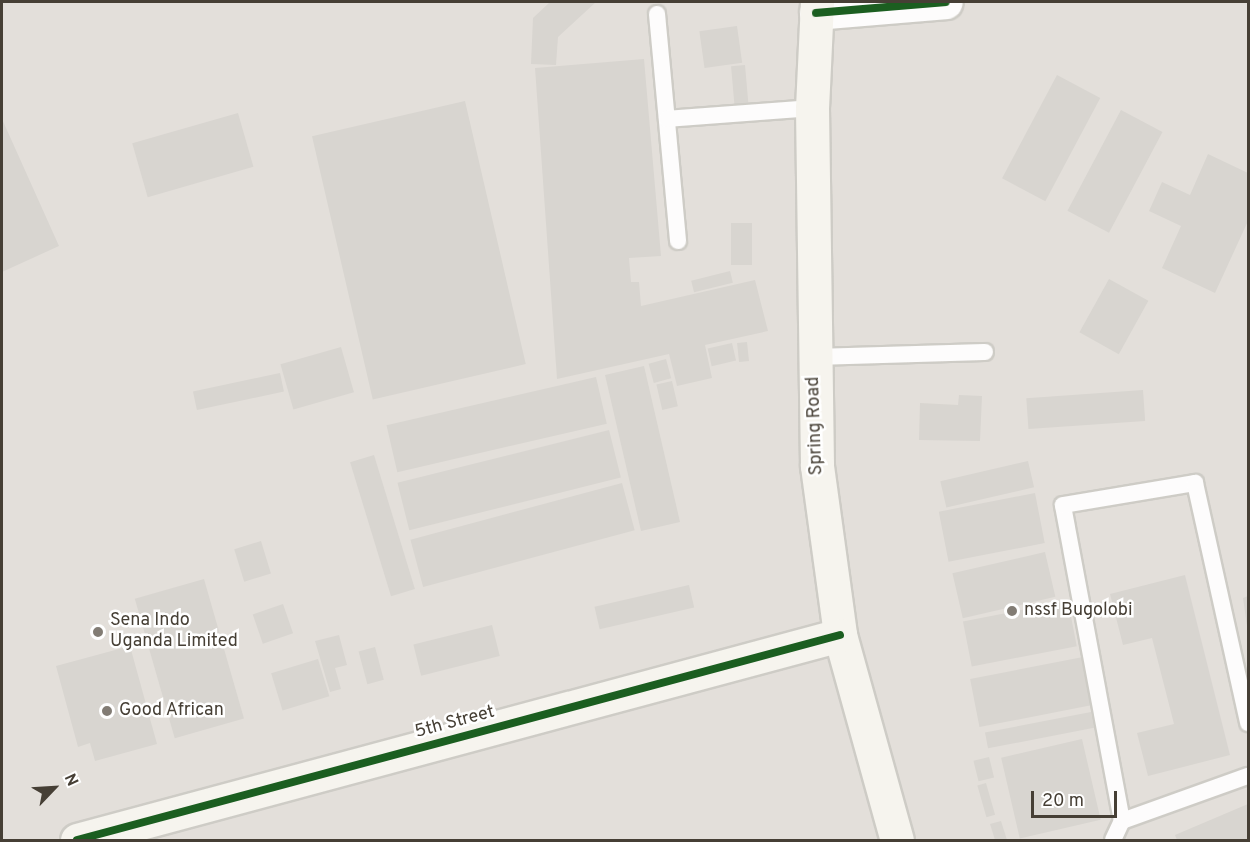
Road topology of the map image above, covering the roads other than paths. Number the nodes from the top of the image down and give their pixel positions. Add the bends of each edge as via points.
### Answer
1 (946, 2) edge
2 (817, 7) edge
3 (657, 14) dead end
4 (812, 108) junction
5 (667, 119) junction
6 (678, 242) dead end
7 (985, 352) dead end
8 (814, 357) junction
9 (840, 635) junction
10 (1248, 723) edge
11 (1248, 776) edge
12 (1122, 821) junction
13 (84, 840) edge
14 (897, 840) edge
15 (1113, 840) edge

1 - 2 street
2 - 4 main road, Spring Road
3 - 5 lane
4 - 5 lane
4 - 8 main road, Spring Road
5 - 6 lane
7 - 8 lane
8 - 9 main road, Spring Road via 817,466
9 - 13 main road, 5th Street
9 - 14 main road, Spring Road
10 - 12 lane via 1195,483 1063,505
11 - 12 lane
12 - 15 lane

